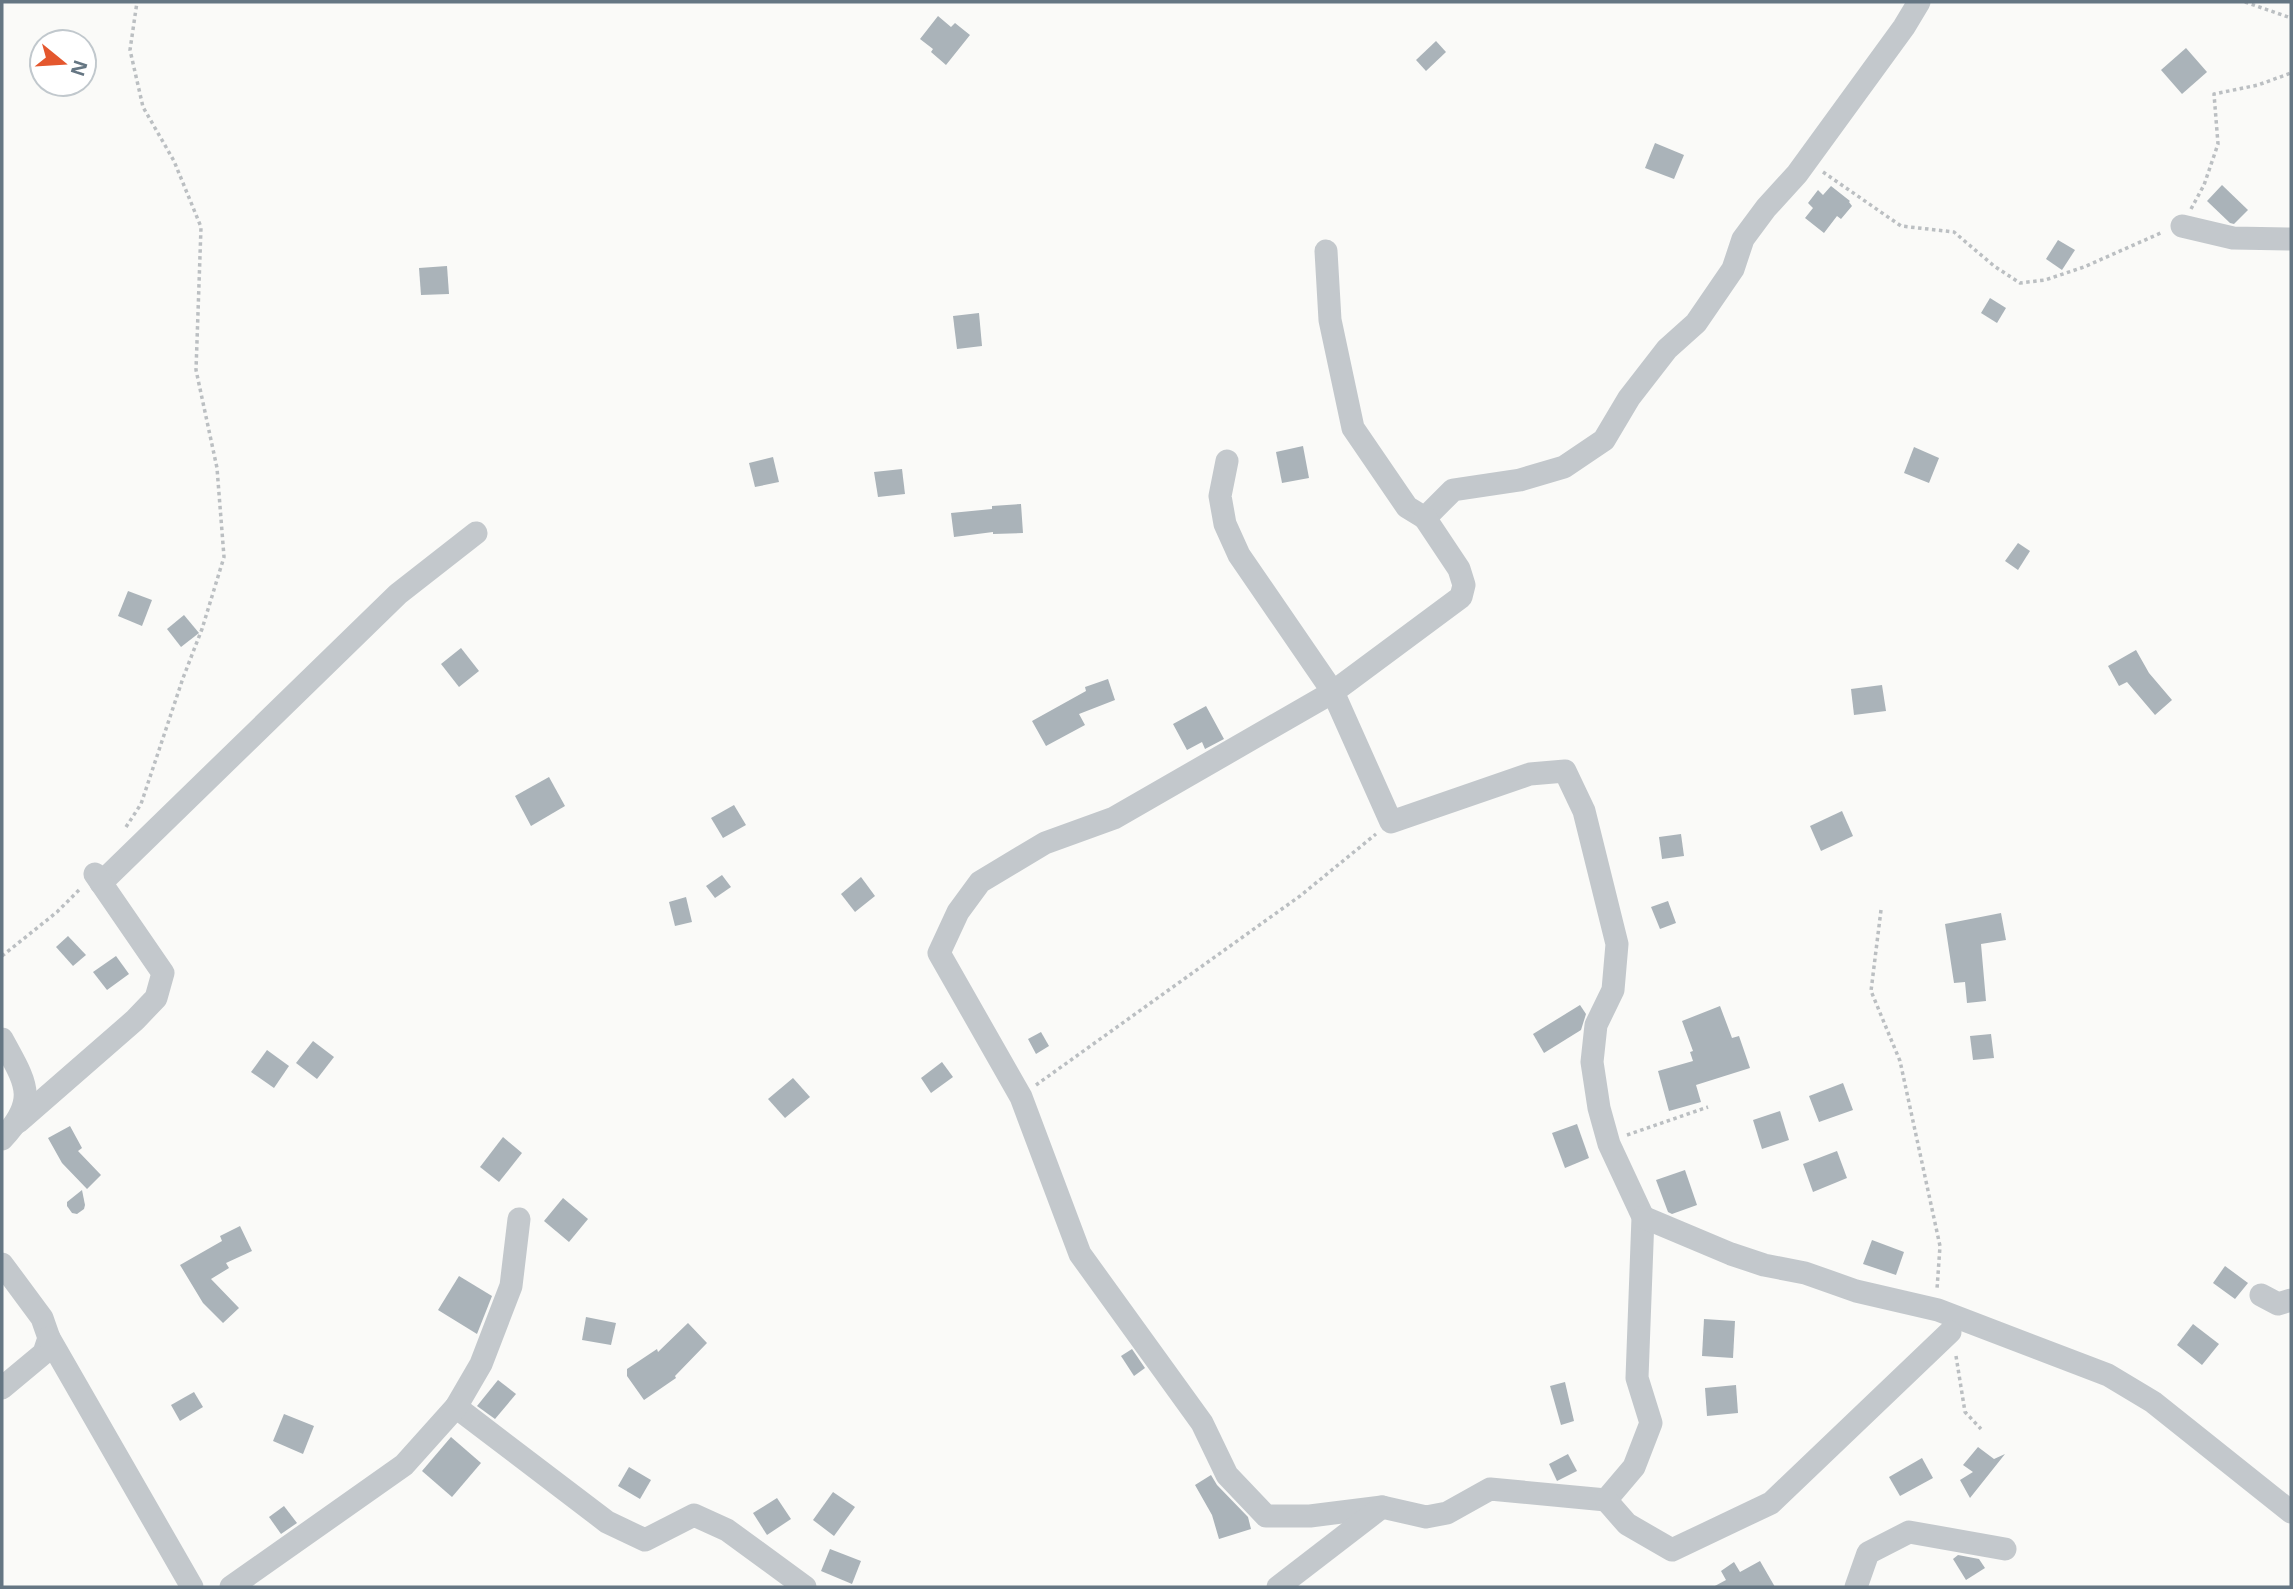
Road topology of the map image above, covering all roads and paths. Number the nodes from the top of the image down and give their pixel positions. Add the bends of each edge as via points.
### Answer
1 (137, 2) edge
2 (1919, 2) edge
3 (2245, 2) edge
4 (2291, 18) edge
5 (2291, 73) edge
6 (1807, 160) junction
7 (2182, 226) junction
8 (2291, 239) edge
9 (1325, 251) dead end
10 (1227, 461) dead end
11 (1425, 518) junction
12 (476, 533) dead end
13 (1333, 692) junction
14 (1391, 822) junction
15 (126, 827) dead end
16 (98, 878) junction
17 (1881, 910) dead end
18 (2, 956) edge
19 (2, 1039) edge
20 (1021, 1097) junction
21 (1708, 1107) dead end
22 (18, 1122) junction
23 (2, 1139) edge
24 (1609, 1144) junction
25 (1643, 1217) junction
26 (519, 1219) dead end
27 (2, 1264) edge
28 (2261, 1295) dead end
29 (2290, 1302) edge
30 (1938, 1310) junction
31 (1950, 1332) joint
32 (49, 1338) junction
33 (2, 1388) edge
34 (456, 1407) junction
35 (1981, 1429) dead end
36 (1606, 1500) junction
37 (1382, 1507) junction
38 (2291, 1512) edge
39 (2005, 1549) dead end
40 (192, 1587) edge
41 (231, 1587) edge
42 (805, 1587) edge
43 (1278, 1587) edge
44 (1856, 1587) edge

1 - 15 path via 130,50 143,107 174,161 201,226 196,370 217,468 224,557 141,804
2 - 6 street
3 - 4 path
5 - 7 path via 2214,94 2218,144 2204,185
6 - 7 path via 1901,226 1954,232 2020,283 2084,267
6 - 11 street via 1743,239 1733,269 1696,323 1659,359 1604,440 1564,467 1520,480 1453,490
7 - 8 street via 2233,238
9 - 11 street via 1330,320 1353,428 1407,507
10 - 13 street via 1220,496 1225,524 1239,555
11 - 13 street via 1458,569 1464,585 1461,597
12 - 16 street via 398,594
13 - 14 street
13 - 20 street via 1114,818 1045,843 980,882 957,912 939,953
14 - 20 path via 1300,896
14 - 24 street via 1530,774 1565,771 1584,811 1617,944 1613,990 1596,1025 1592,1062
16 - 18 path
16 - 22 street via 163,973 156,998
17 - 30 path via 1871,991 1900,1061 1940,1246
19 - 22 street via 23,1077 26,1102
20 - 37 street via 1080,1254 1202,1423 1227,1475 1266,1516
21 - 24 path via 1639,1129
22 - 23 street
24 - 25 street
25 - 30 street via 1742,1258
25 - 36 street via 1637,1378 1651,1423 1634,1467
26 - 34 street via 511,1286 481,1364
27 - 32 street via 42,1318
28 - 29 street via 2278,1304
30 - 38 street via 2108,1375 2153,1402
31 - 35 path via 1965,1412
31 - 36 street via 1771,1503 1672,1550 1626,1524
32 - 33 street via 44,1353
32 - 40 street
34 - 41 street via 404,1465
34 - 42 street via 607,1522 645,1539 694,1515 727,1530
36 - 37 street via 1490,1489 1447,1513 1426,1517
37 - 43 street
39 - 44 street via 1909,1532 1868,1553

